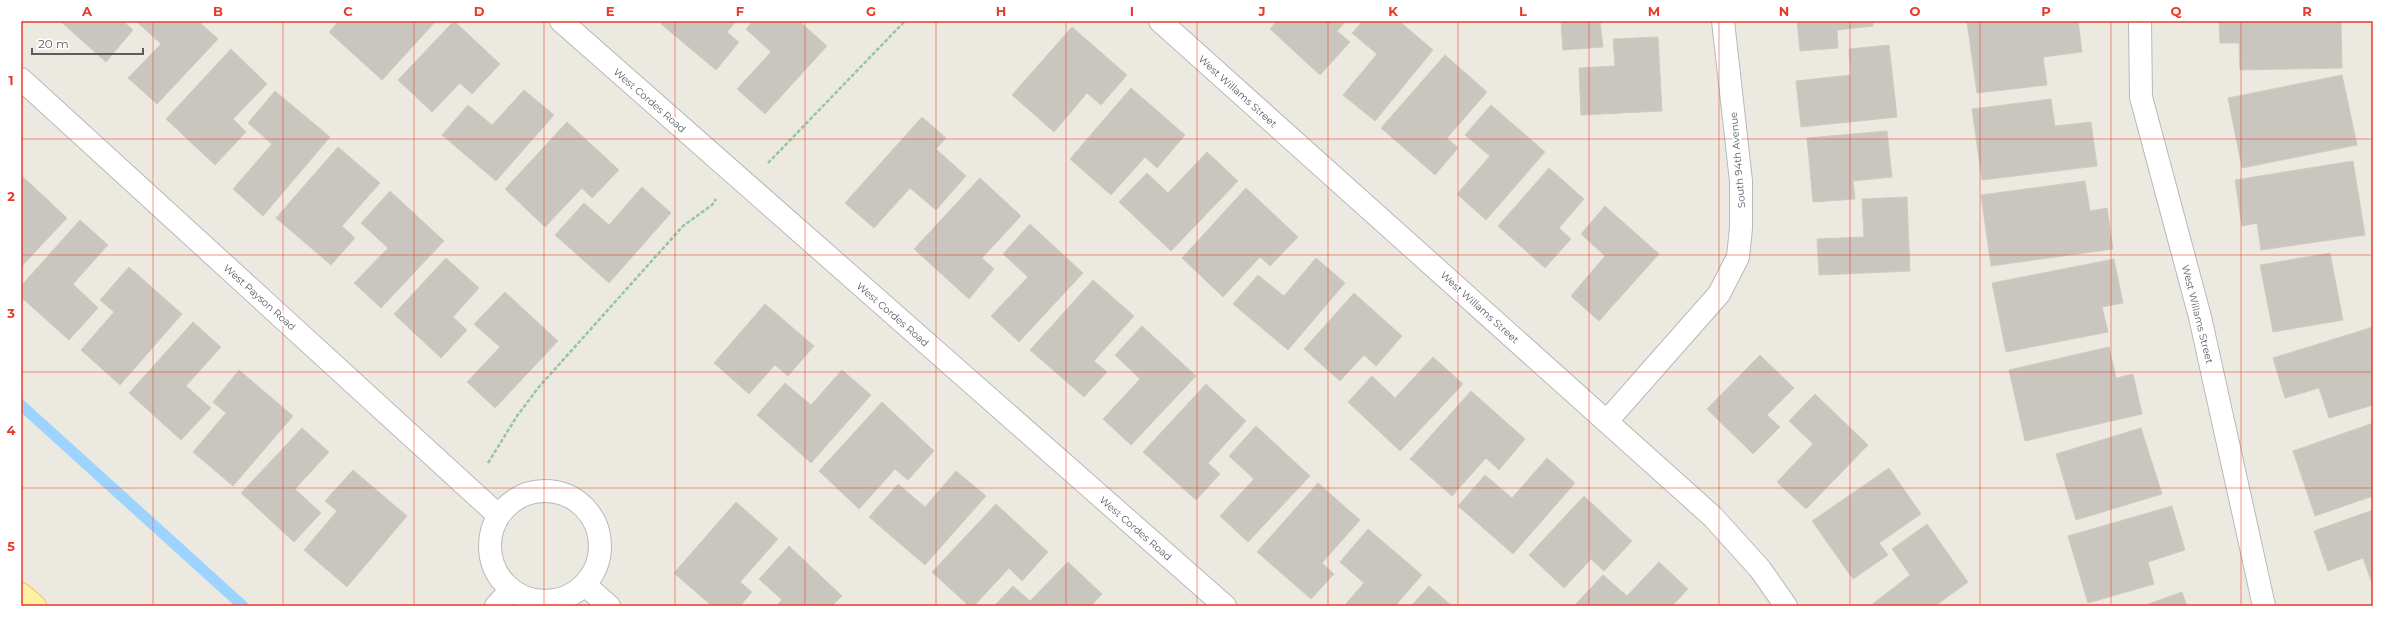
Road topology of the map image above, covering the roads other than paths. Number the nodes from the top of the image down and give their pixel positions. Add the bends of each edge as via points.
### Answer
1 (561, 21) edge
2 (1160, 21) edge
3 (1723, 21) edge
4 (2140, 21) edge
5 (21, 79) edge
6 (1607, 421) junction
7 (498, 514) junction
8 (585, 585) junction
9 (511, 590) junction
10 (21, 594) edge
11 (35, 606) edge
12 (496, 606) edge
13 (608, 606) edge
14 (1225, 606) edge
15 (1786, 606) edge
16 (2264, 606) edge

1 - 14 street, West Cordes Road
2 - 6 street, West Willams Street
3 - 6 street, South 94th Avenue via 1740,181 1741,228 1738,257 1719,294
4 - 16 street, West Willams Street via 2141,97 2200,317
5 - 7 street, West Payson Road
6 - 15 street, West Willams Street via 1712,517 1760,569
7 - 8 street via 511,501 546,490 564,494 580,503 592,517 599,534 600,552 595,570
7 - 9 street via 491,530 489,546 492,563 499,578
8 - 9 street via 556,601 525,598
8 - 13 street
9 - 12 street
10 - 11 main road

